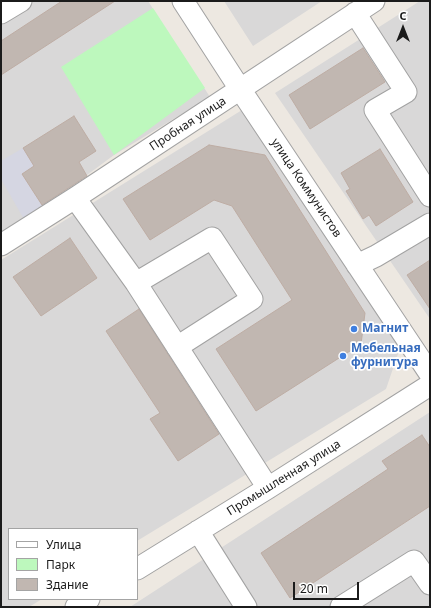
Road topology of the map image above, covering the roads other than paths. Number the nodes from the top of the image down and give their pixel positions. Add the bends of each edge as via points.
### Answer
1 (21, 1) edge
2 (183, 1) edge
3 (374, 1) edge
4 (1, 13) edge
5 (355, 13) junction
6 (240, 89) junction
7 (430, 196) edge
8 (75, 198) junction
9 (430, 224) edge
10 (1, 245) edge
11 (358, 265) junction
12 (136, 283) junction
13 (177, 347) junction
14 (430, 374) edge
15 (430, 385) edge
16 (268, 488) junction
17 (198, 531) junction
18 (138, 568) edge
19 (430, 584) edge
20 (86, 600) edge
21 (76, 607) edge
22 (246, 607) edge
23 (341, 607) edge

1 - 4 street
2 - 6 street, улица Коммунистов
3 - 5 street, Пробная улица
5 - 6 street, Пробная улица
5 - 7 street via 406,92 376,110
6 - 8 street, Пробная улица
6 - 11 street, улица Коммунистов
8 - 10 street, Пробная улица
8 - 12 street
9 - 11 street
11 - 14 street, улица Коммунистов
12 - 13 street
12 - 13 street via 212,238 252,299
13 - 16 street
15 - 16 street, Промышленная улица
16 - 17 street, Промышленная улица
17 - 18 street, Промышленная улица
17 - 22 street
19 - 23 street via 414,561
20 - 21 street

